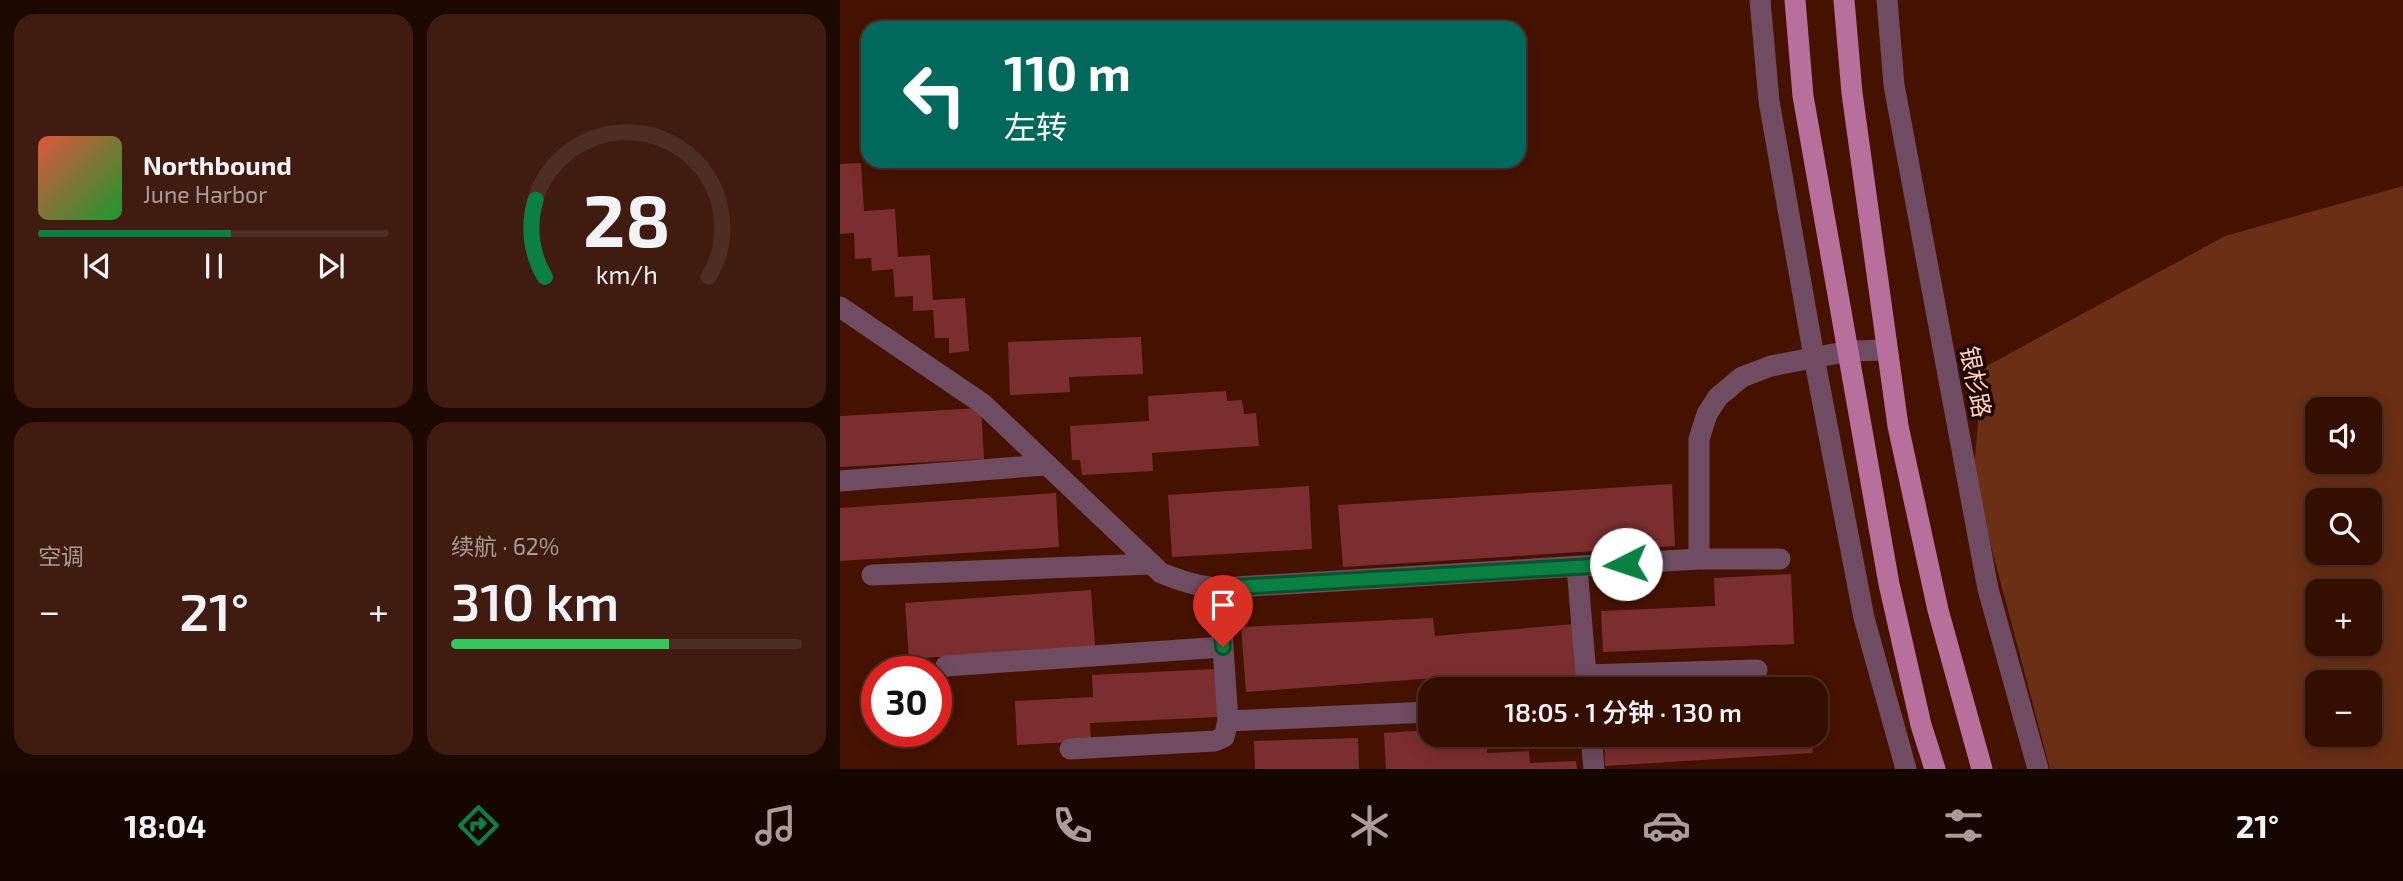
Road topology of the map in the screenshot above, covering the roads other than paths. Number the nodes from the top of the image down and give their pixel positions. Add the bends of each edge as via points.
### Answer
1 (1760, 0) edge
2 (1795, 0) edge
3 (1844, 0) edge
4 (1887, 0) edge
5 (840, 307) edge
6 (1887, 349) junction
7 (1849, 351) junction
8 (1814, 357) junction
9 (1045, 465) junction
10 (840, 481) edge
11 (1699, 559) junction
12 (1780, 559) dead end
13 (1152, 564) junction
14 (1577, 567) junction
15 (872, 575) dead end
16 (1219, 588) junction
17 (1223, 647) junction
18 (952, 666) edge
19 (1757, 670) dead end
20 (1587, 677) edge
21 (1658, 677) edge
22 (1418, 713) edge
23 (1228, 721) junction
24 (1592, 747) edge
25 (1070, 749) dead end
26 (1594, 769) edge
27 (1906, 769) edge
28 (1935, 769) edge
29 (1982, 769) edge
30 (2038, 769) edge

1 - 8 street via 1769,101
2 - 7 main road via 1803,96
3 - 6 main road
4 - 30 street, 银杉路 via 1894,85 1982,562
5 - 9 street via 983,404
6 - 7 street
6 - 29 main road via 1898,426 1933,583
7 - 8 street
7 - 28 main road via 1889,584
8 - 11 street via 1742,377 1718,397 1707,414 1699,439
8 - 27 street via 1864,618
9 - 10 street
9 - 13 street
11 - 12 street
11 - 14 street
13 - 15 street
13 - 16 street via 1186,583
14 - 16 street
14 - 20 street
16 - 17 street
17 - 18 street
17 - 23 street
19 - 21 street
22 - 23 street
23 - 25 street via 1224,737 1215,741
24 - 26 street

